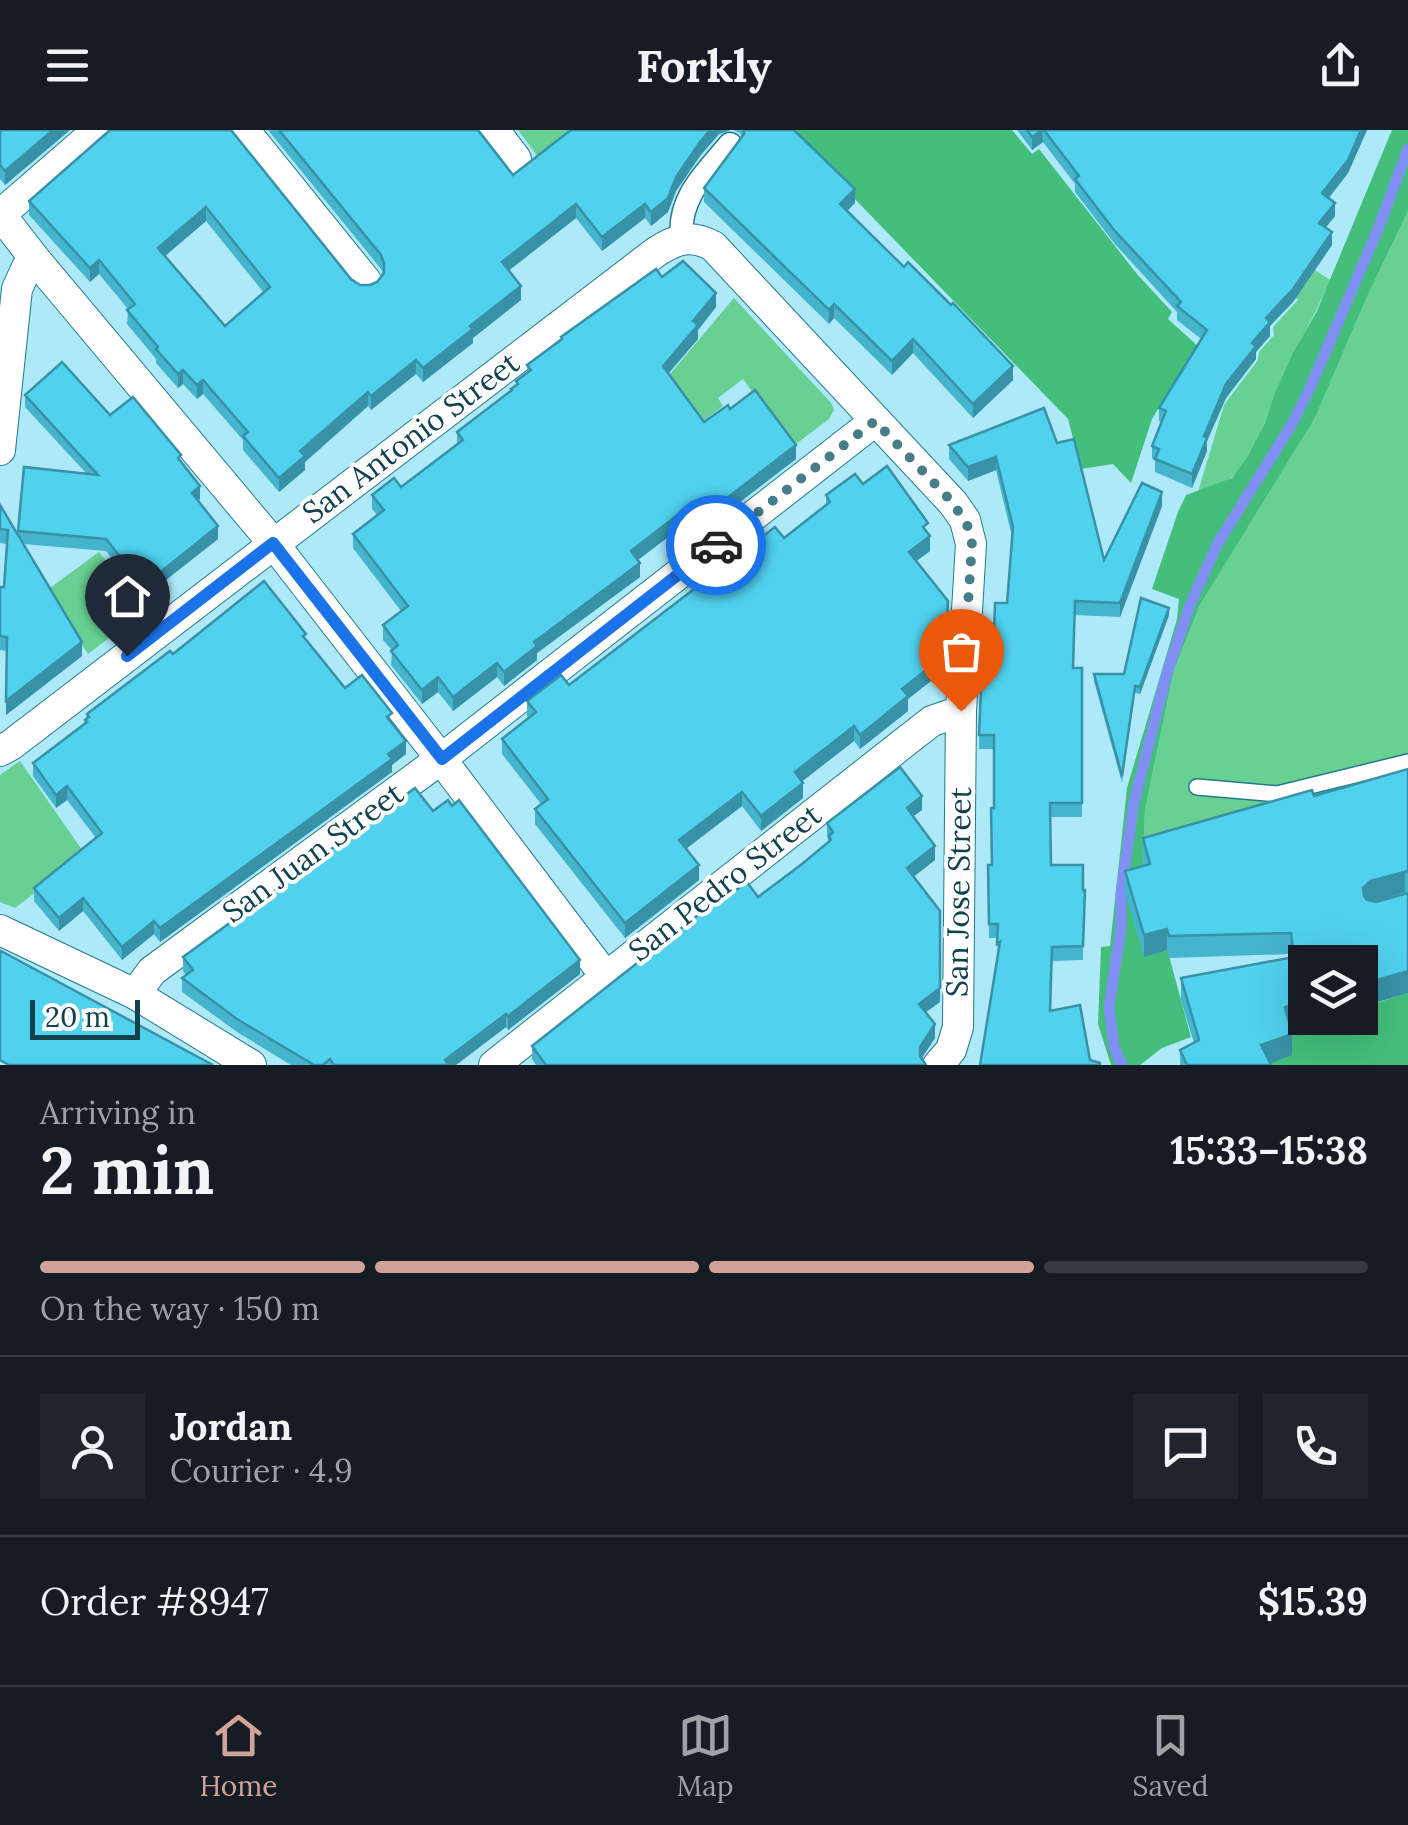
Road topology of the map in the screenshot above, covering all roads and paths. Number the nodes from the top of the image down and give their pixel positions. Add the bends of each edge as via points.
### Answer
1 (98, 130) edge
2 (244, 130) edge
3 (494, 130) edge
4 (730, 144) dead end
5 (516, 159) dead end
6 (0, 214) edge
7 (682, 239) junction
8 (35, 258) junction
9 (366, 281) edge
10 (875, 421) junction
11 (0, 450) edge
12 (273, 543) junction
13 (961, 711) junction
14 (0, 751) edge
15 (442, 759) junction
16 (1408, 762) edge
17 (1196, 787) dead end
18 (0, 930) edge
19 (606, 977) junction
20 (135, 994) junction
21 (251, 1065) edge
22 (494, 1065) edge
23 (938, 1065) edge

1 - 6 street
2 - 9 street
3 - 5 street
4 - 7 street via 686,202
6 - 8 street
7 - 10 street, San Jose Street via 714,246
7 - 12 street, San Antonio Street via 656,252
8 - 11 street via 17,290
8 - 12 street
10 - 13 street, San Jose Street via 968,527
10 - 15 street, San Juan Street
12 - 14 street, San Antonio Street
12 - 15 street
13 - 19 street, San Pedro Street via 919,731
13 - 23 street, San Jose Street via 958,1027
15 - 19 street
15 - 20 street, San Juan Street via 152,970
16 - 17 lane via 1277,794
18 - 20 street
19 - 22 street, San Pedro Street
20 - 21 street

